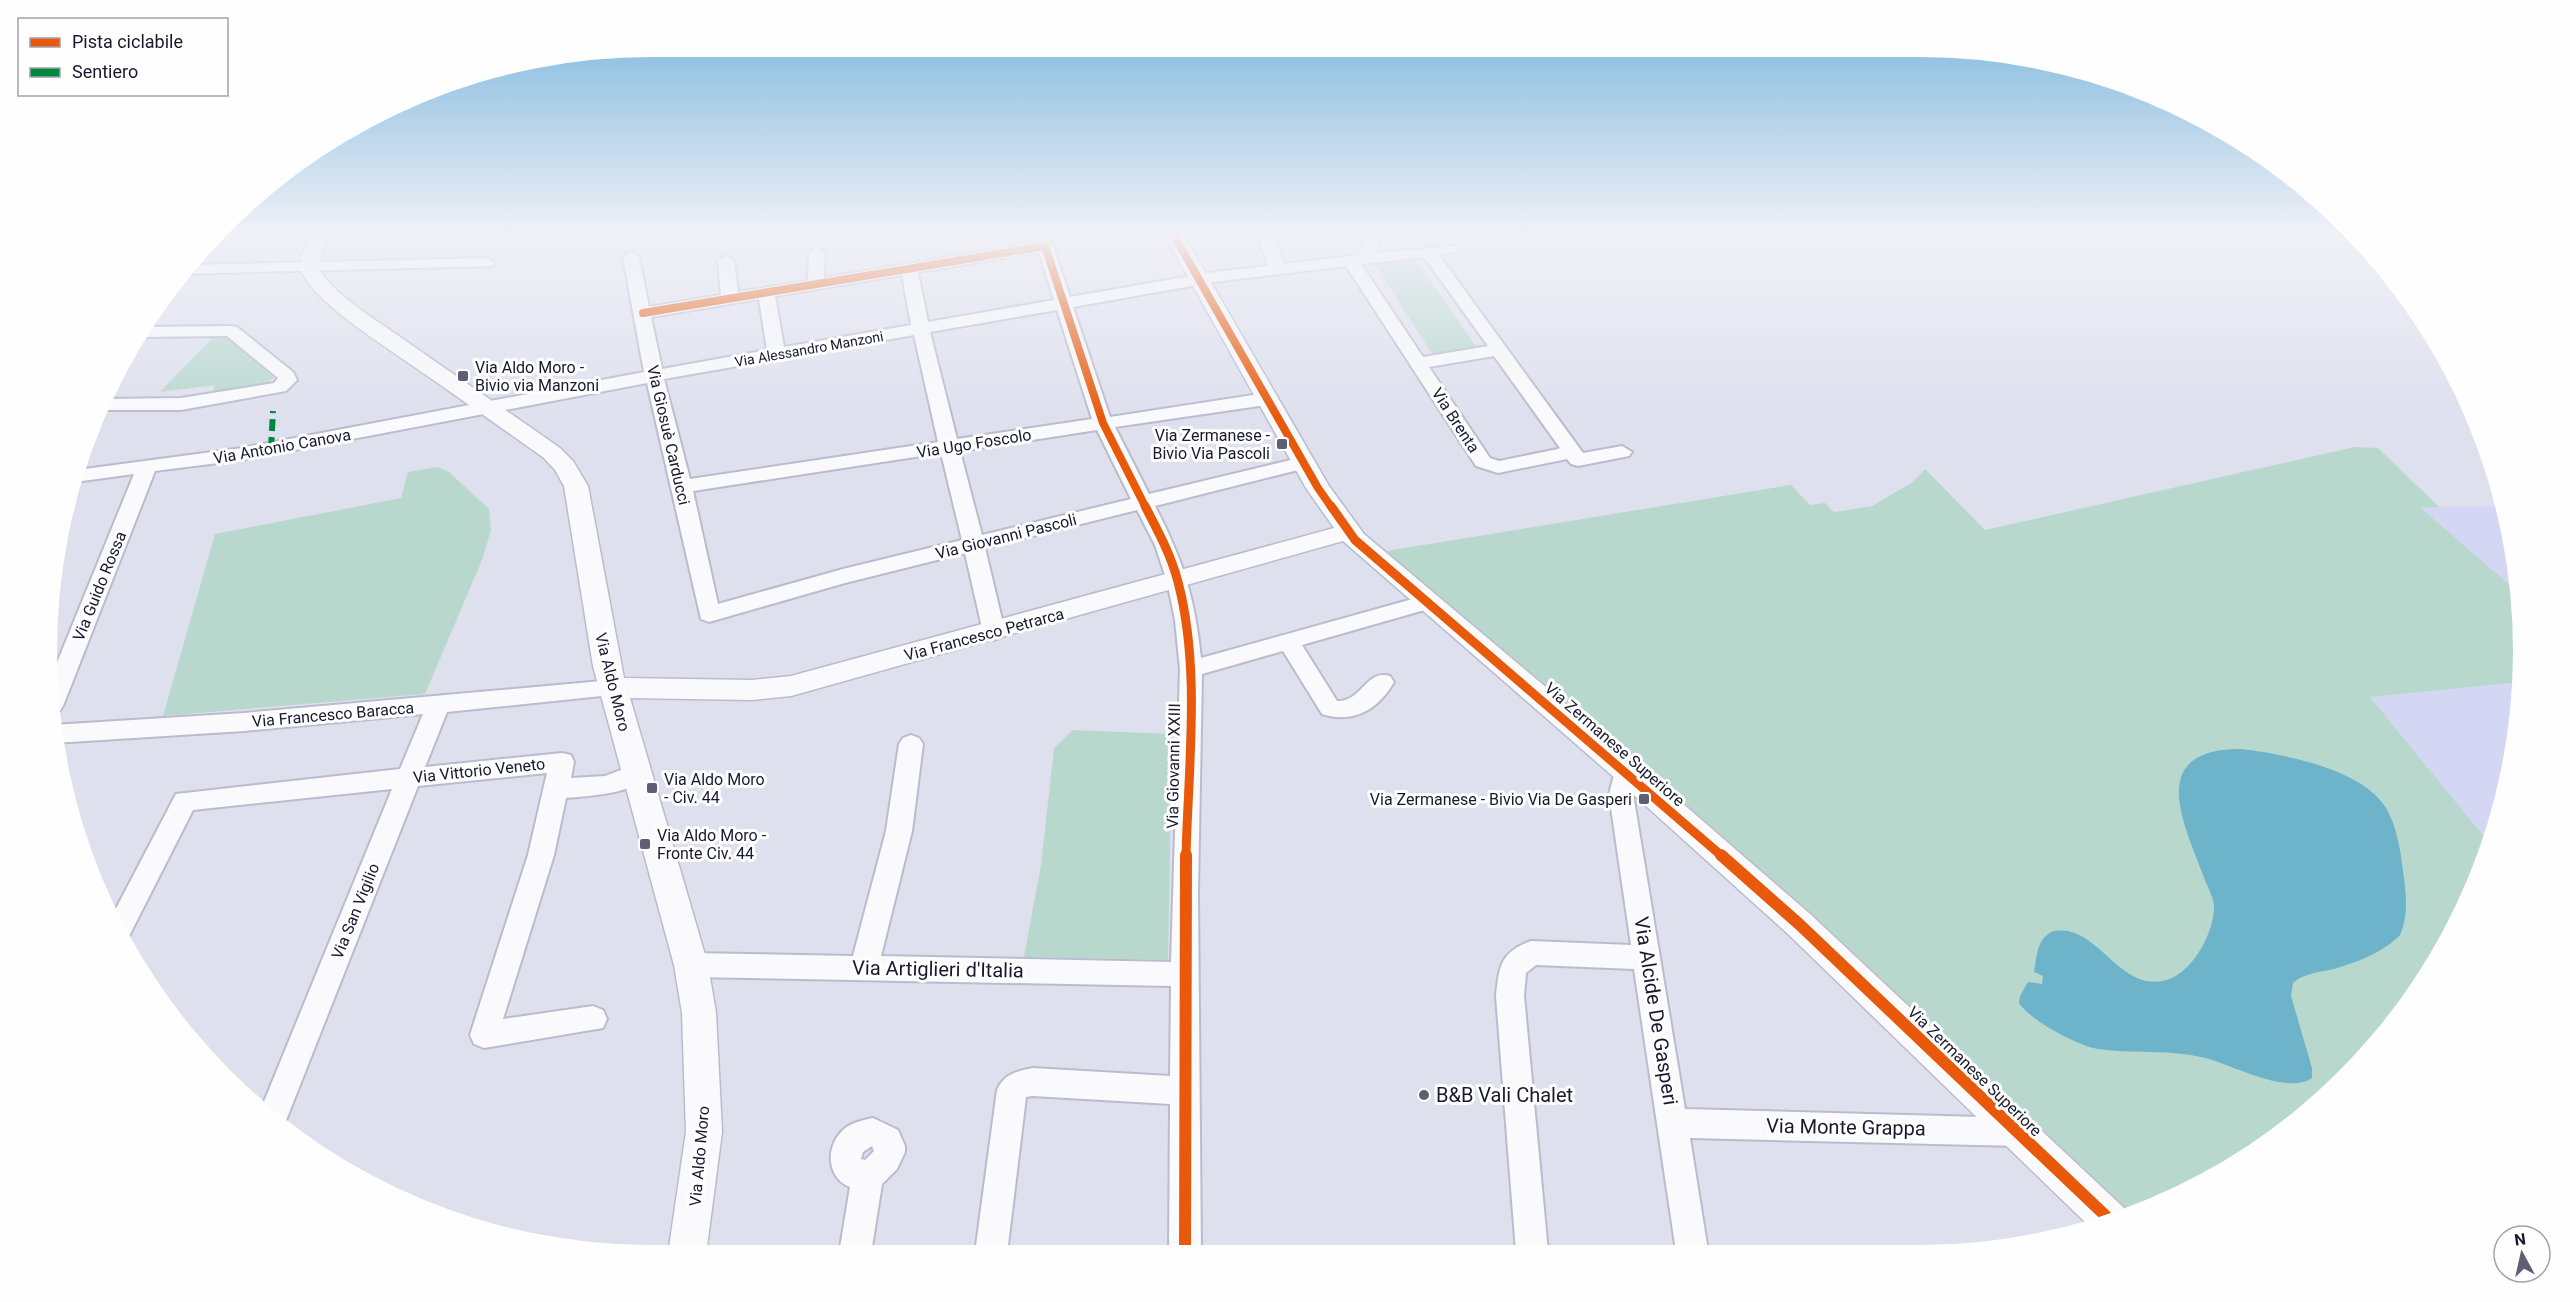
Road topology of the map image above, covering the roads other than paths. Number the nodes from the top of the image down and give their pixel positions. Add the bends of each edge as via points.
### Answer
1 (333, 295) edge
2 (639, 295) edge
3 (730, 295) edge
4 (749, 295) edge
5 (766, 295) edge
6 (914, 295) edge
7 (1062, 295) edge
8 (1118, 295) edge
9 (1209, 295) edge
10 (1379, 295) edge
11 (1459, 295) edge
12 (730, 298) junction
13 (1066, 304) junction
14 (643, 313) junction
15 (920, 329) junction
16 (150, 332) edge
17 (1498, 350) junction
18 (777, 355) junction
19 (1419, 363) junction
20 (654, 376) junction
21 (1266, 399) junction
22 (111, 405) edge
23 (488, 407) junction
24 (1103, 423) junction
25 (949, 448) junction
26 (1570, 449) junction
27 (1622, 452) dead end
28 (1303, 463) junction
29 (147, 467) junction
30 (84, 475) edge
31 (682, 486) junction
32 (1145, 502) junction
33 (1348, 532) junction
34 (976, 543) junction
35 (1178, 581) junction
36 (1427, 602) junction
37 (709, 614) joint
38 (994, 632) junction
39 (1288, 641) junction
40 (1191, 669) junction
41 (1382, 682) dead end
42 (613, 688) junction
43 (58, 689) edge
44 (438, 705) junction
45 (63, 734) edge
46 (910, 744) dead end
47 (1626, 771) junction
48 (637, 773) junction
49 (408, 777) junction
50 (556, 789) junction
51 (122, 922) edge
52 (1647, 958) junction
53 (691, 965) junction
54 (864, 968) junction
55 (1186, 974) junction
56 (593, 1019) dead end
57 (1186, 1091) junction
58 (275, 1111) edge
59 (1673, 1123) junction
60 (2018, 1132) junction
61 (868, 1175) dead end
62 (2105, 1215) edge
63 (688, 1245) edge
64 (856, 1245) edge
65 (992, 1245) edge
66 (1185, 1245) edge
67 (1531, 1245) edge
68 (1691, 1245) edge

1 - 23 street, Via Aldo Moro
2 - 14 street, Via Giosuè Carducci
3 - 12 street
4 - 12 street
5 - 18 street
6 - 15 street
7 - 13 street, Via Giovanni XXIII
8 - 13 street, Via Alessandro Manzoni
9 - 21 street, Via Zermanese Superiore
10 - 19 street, Via Brenta
11 - 17 street
12 - 14 street
13 - 15 street, Via Alessandro Manzoni
13 - 24 street, Via Giovanni XXIII
14 - 20 street, Via Giosuè Carducci
15 - 18 street, Via Alessandro Manzoni
15 - 25 street
16 - 22 street via 231,332 287,376 287,383 181,404
17 - 19 street
17 - 26 street
18 - 20 street, Via Alessandro Manzoni
19 - 26 street, Via Brenta via 1483,462 1498,467 1564,454
20 - 23 street, Via Alessandro Manzoni
20 - 31 street, Via Giosuè Carducci
21 - 24 street, Via Ugo Foscolo
21 - 28 street, Via Zermanese Superiore
23 - 29 street, Via Antonio Canova via 252,452
23 - 42 street, Via Aldo Moro via 552,453 576,486
24 - 25 street, Via Ugo Foscolo
24 - 32 street, Via Giovanni XXIII
25 - 31 street, Via Ugo Foscolo
25 - 34 street
26 - 27 street via 1578,460
28 - 32 street, Via Giovanni Pascoli
28 - 33 street, Via Zermanese Superiore
29 - 30 street, Via Antonio Canova
29 - 43 street, Via Guido Rossa
31 - 37 street, Via Giosuè Carducci
32 - 34 street, Via Giovanni Pascoli
32 - 35 street, Via Giovanni XXIII
33 - 35 street, Via Francesco Petrarca
33 - 36 street, Via Zermanese Superiore
34 - 37 street, Via Giovanni Pascoli
34 - 38 street
35 - 38 street, Via Francesco Petrarca
35 - 40 street, Via Giovanni XXIII
36 - 39 street
36 - 47 street, Via Zermanese Superiore
38 - 42 street, Via Francesco Petrarca via 771,689
39 - 40 street
39 - 41 street via 1330,708 1343,711 1359,707
40 - 55 street, Via Giovanni XXIII
42 - 44 street, Via Francesco Baracca
42 - 48 street, Via Aldo Moro
44 - 45 street, Via Francesco Baracca
44 - 49 street, Via San Vigilio
46 - 54 street via 898,831
47 - 52 street, Via Alcide De Gasperi via 1621,794
47 - 60 street, Via Zermanese Superiore via 1798,924
48 - 50 street via 608,785
48 - 53 street, Via Aldo Moro
49 - 50 street, Via Vittorio Veneto via 562,762
49 - 51 street, Via Vittorio Veneto via 185,801
49 - 58 street, Via San Vigilio
50 - 56 street, Via Vittorio Veneto via 541,855 484,1035
52 - 59 street, Via Alcide De Gasperi
52 - 67 street via 1531,953 1513,967 1510,996
53 - 54 street, Via Artiglieri d'Italia
53 - 63 street, Via Aldo Moro via 699,1014 704,1132
54 - 55 street, Via Artiglieri d'Italia
55 - 57 street, Via Giovanni XXIII
57 - 65 street via 1033,1082 1015,1086
57 - 66 street, Via Giovanni XXIII
59 - 60 street, Via Monte Grappa
59 - 68 street, Via Alcide De Gasperi
60 - 62 street, Via Zermanese Superiore
61 - 64 street

